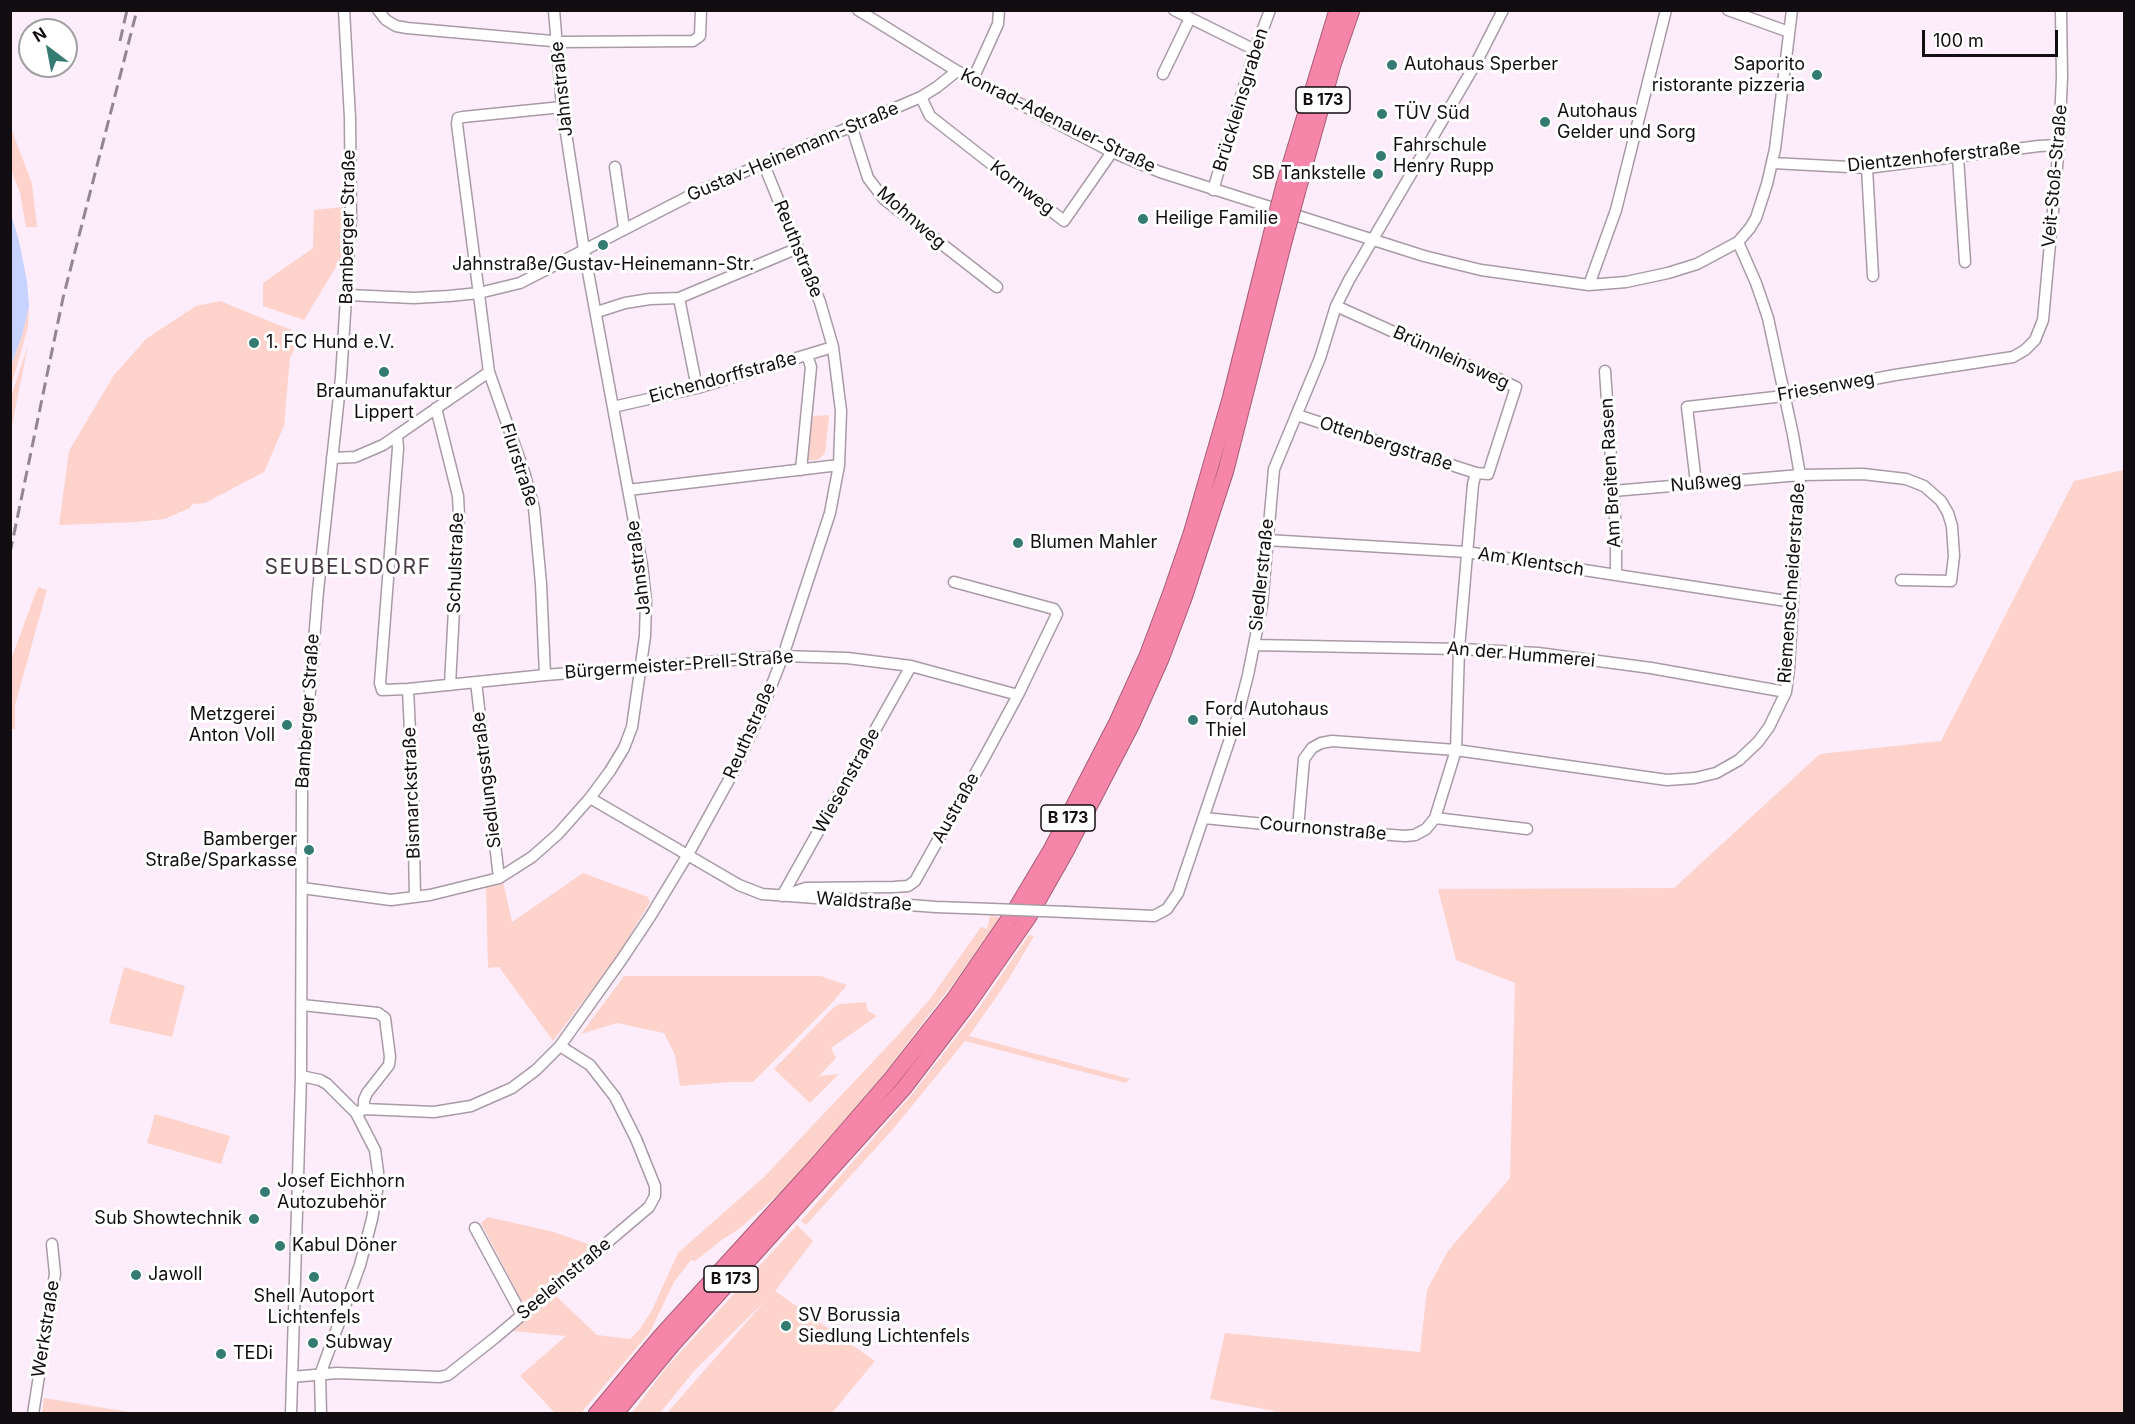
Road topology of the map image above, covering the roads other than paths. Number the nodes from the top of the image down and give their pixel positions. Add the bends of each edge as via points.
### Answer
1 (344, 10) edge
2 (378, 10) edge
3 (554, 10) edge
4 (701, 10) edge
5 (858, 10) edge
6 (999, 10) edge
7 (1174, 10) edge
8 (1270, 10) edge
9 (1337, 10) edge
10 (1352, 10) edge
11 (1503, 10) edge
12 (1666, 10) edge
13 (1728, 10) edge
14 (1792, 10) edge
15 (2061, 10) edge
16 (1190, 18) junction
17 (1790, 32) junction
18 (556, 42) junction
19 (1255, 50) junction
20 (957, 71) junction
21 (1163, 74) dead end
22 (973, 79) junction
23 (921, 97) junction
24 (562, 107) junction
25 (852, 128) junction
26 (2059, 145) junction
27 (1112, 152) junction
28 (1958, 157) junction
29 (1773, 163) junction
30 (764, 165) junction
31 (615, 167) dead end
32 (1867, 168) junction
33 (1291, 187) junction
34 (1213, 190) junction
35 (624, 228) junction
36 (1278, 236) junction
37 (1372, 240) junction
38 (1738, 242) junction
39 (798, 248) junction
40 (584, 250) junction
41 (1965, 261) dead end
42 (1873, 276) dead end
43 (1589, 285) junction
44 (997, 287) dead end
45 (479, 292) junction
46 (348, 295) junction
47 (679, 298) junction
48 (1336, 306) junction
49 (597, 312) junction
50 (2036, 340) joint
51 (832, 347) junction
52 (807, 355) junction
53 (1605, 371) dead end
54 (489, 372) junction
55 (697, 388) junction
56 (1784, 396) junction
57 (613, 407) junction
58 (436, 408) junction
59 (1297, 415) junction
60 (397, 436) junction
61 (332, 458) junction
62 (839, 465) junction
63 (801, 470) junction
64 (1476, 473) junction
65 (1488, 474) joint
66 (1800, 475) junction
67 (1696, 483) junction
68 (628, 489) junction
69 (1613, 490) junction
70 (1267, 540) junction
71 (1466, 552) junction
72 (1616, 574) junction
73 (1901, 580) dead end
74 (954, 582) dead end
75 (1793, 602) junction
76 (1254, 645) junction
77 (1459, 649) junction
78 (783, 656) junction
79 (642, 666) junction
80 (911, 666) junction
81 (545, 675) junction
82 (476, 682) junction
83 (450, 685) junction
84 (408, 689) junction
85 (1786, 692) junction
86 (1018, 695) junction
87 (1456, 750) junction
88 (590, 798) junction
89 (1204, 818) junction
90 (1435, 818) junction
91 (1298, 828) junction
92 (1527, 830) dead end
93 (687, 856) junction
94 (499, 878) junction
95 (302, 888) junction
96 (783, 896) junction
97 (415, 897) junction
98 (1163, 912) joint
99 (302, 1005) junction
100 (560, 1046) junction
101 (301, 1076) junction
102 (360, 1111) junction
103 (475, 1228) dead end
104 (52, 1244) dead end
105 (522, 1315) junction
106 (320, 1375) junction
107 (292, 1377) junction
108 (293, 1411) edge
109 (33, 1413) edge
110 (321, 1413) edge
111 (596, 1413) edge
112 (615, 1413) edge

1 - 46 street, Bamberger Straße via 352,202
2 - 18 street via 386,20 407,28
3 - 18 street, Jahnstraße
4 - 18 street via 700,36 693,41
5 - 20 street, Konrad-Adenauer-Straße
6 - 22 street via 998,24
7 - 16 street
8 - 19 street, Brückleinsgraben
9 - 33 highway, B 173
10 - 33 highway, B 173
11 - 37 street, Siedlerstraße
12 - 43 street via 1616,210
13 - 17 street
14 - 17 street
15 - 26 street, Veit-Stoß-Straße
16 - 19 street
16 - 21 street
17 - 29 street
18 - 24 street, Jahnstraße
19 - 34 street, Brückleinsgraben
20 - 22 street, Konrad-Adenauer-Straße
20 - 23 street, Gustav-Heinemann-Straße
22 - 27 street, Konrad-Adenauer-Straße
23 - 25 street, Gustav-Heinemann-Straße
23 - 27 street, Kornweg via 930,116 1064,221
24 - 40 street, Jahnstraße
24 - 45 street, Flurstraße via 458,118
25 - 30 street, Gustav-Heinemann-Straße
25 - 44 street, Mohnweg via 868,178 884,200
26 - 28 street, Dientzenhoferstraße
26 - 50 street, Veit-Stoß-Straße via 2043,320
27 - 34 street, Konrad-Adenauer-Straße
28 - 32 street, Dientzenhoferstraße
28 - 41 street
29 - 32 street, Dientzenhoferstraße
29 - 38 street via 1756,218
30 - 35 street, Gustav-Heinemann-Straße
30 - 39 street, Reuthstraße
31 - 35 street
32 - 42 street
33 - 36 highway, B 173, bridge
34 - 37 street, Konrad-Adenauer-Straße
35 - 40 street, Gustav-Heinemann-Straße
36 - 111 highway, B 173 via 1170,595 1116,724 1052,848 1016,910 954,999 891,1078
36 - 112 highway, B 173 via 1226,470 1184,598 1132,724 1065,853 1028,918 904,1088
37 - 43 street, Konrad-Adenauer-Straße via 1481,270
37 - 48 street, Siedlerstraße
38 - 43 street, Konrad-Adenauer-Straße via 1668,273
38 - 56 street, Riemenschneiderstraße via 1768,318
39 - 47 street
39 - 51 street, Reuthstraße via 820,302
40 - 45 street, Gustav-Heinemann-Straße via 520,283
40 - 49 street, Jahnstraße
45 - 46 street, Gustav-Heinemann-Straße via 414,298
45 - 54 street, Flurstraße
46 - 61 street, Bamberger Straße
47 - 49 street via 650,298
47 - 55 street
48 - 59 street, Siedlerstraße
48 - 65 street, Brünnleinsweg via 1516,387
49 - 57 street, Jahnstraße
50 - 56 street, Friesenweg via 2013,357
51 - 52 street, Eichendorffstraße
51 - 62 street, Reuthstraße via 841,411
52 - 55 street, Eichendorffstraße
52 - 63 street via 811,367
53 - 69 street, Am Breiten Rasen
54 - 58 street
54 - 81 street, Flurstraße via 534,508
55 - 57 street, Eichendorffstraße
56 - 66 street, Riemenschneiderstraße
56 - 67 street, Friesenweg via 1686,407
57 - 68 street, Jahnstraße
58 - 60 street
58 - 83 street, Schulstraße via 459,514
59 - 64 street, Ottenbergstraße
59 - 70 street, Siedlerstraße via 1274,469
60 - 61 street via 355,457
60 - 84 street, Bürgermeister-Prell-Straße via 380,683 382,690
61 - 95 street, Bamberger Straße via 307,713
62 - 63 street
62 - 78 street, Reuthstraße via 830,513
63 - 68 street
64 - 65 street, Ottenbergstraße
64 - 71 street
66 - 67 street, Nußweg
66 - 73 street, Nußweg via 1880,475 1906,479 1933,492 1952,526 1951,581
66 - 75 street, Riemenschneiderstraße
67 - 69 street, Nußweg
68 - 79 street, Jahnstraße via 646,601
69 - 72 street, Am Breiten Rasen
70 - 71 street, Am Klentsch
70 - 76 street, Siedlerstraße via 1262,605
71 - 72 street, Am Klentsch
71 - 77 street
72 - 75 street, Am Klentsch
74 - 86 street, Austraße via 1054,609 1057,614
75 - 85 street, Riemenschneiderstraße
76 - 77 street, An der Hummerei
76 - 89 street, Siedlerstraße via 1237,718
77 - 85 street, An der Hummerei via 1538,653
77 - 87 street
78 - 79 street, Bürgermeister-Prell-Straße
78 - 80 street, Bürgermeister-Prell-Straße
78 - 93 street, Reuthstraße via 735,767
79 - 81 street, Bürgermeister-Prell-Straße
79 - 88 street, Jahnstraße via 632,727 624,748
80 - 86 street, Bürgermeister-Prell-Straße
80 - 96 street, Wiesenstraße
81 - 82 street, Bürgermeister-Prell-Straße
82 - 83 street, Bürgermeister-Prell-Straße
82 - 94 street, Siedlungsstraße
83 - 84 street, Bürgermeister-Prell-Straße
84 - 97 street, Bismarckstraße
85 - 87 street, Riemenschneiderstraße via 1769,727 1749,752 1706,777 1641,778
86 - 96 street, Austraße via 915,881 894,887 806,888
87 - 90 street
87 - 91 street, Riemenschneiderstraße via 1321,743 1304,759
88 - 93 street, Waldstraße
88 - 94 street, Jahnstraße via 532,857
89 - 91 street, Cournonstraße
89 - 98 street, Siedlerstraße via 1182,884
90 - 91 street, Cournonstraße via 1422,833 1405,837
90 - 92 street
93 - 96 street, Waldstraße via 748,890
93 - 100 street, Reuthstraße via 622,959
94 - 97 street, Jahnstraße
95 - 97 street, Jahnstraße via 391,900
95 - 99 street, Bamberger Straße
96 - 98 street, Waldstraße, bridge via 1144,916
99 - 101 street, Bamberger Straße
99 - 102 street via 378,1013 385,1018 389,1065 367,1093
100 - 102 street, Reuthstraße via 512,1088 471,1106 434,1112
100 - 105 street, Seeleinstraße via 590,1065 615,1097 640,1148 655,1196 649,1207
101 - 102 street via 327,1084
101 - 107 street, Bamberger Straße
102 - 106 street via 375,1150 378,1185 360,1264
103 - 105 street
104 - 109 street, Werkstraße via 55,1274
105 - 106 street, Seeleinstraße via 448,1375
106 - 107 street, Seeleinstraße
106 - 110 street
107 - 108 street, Bamberger Straße

